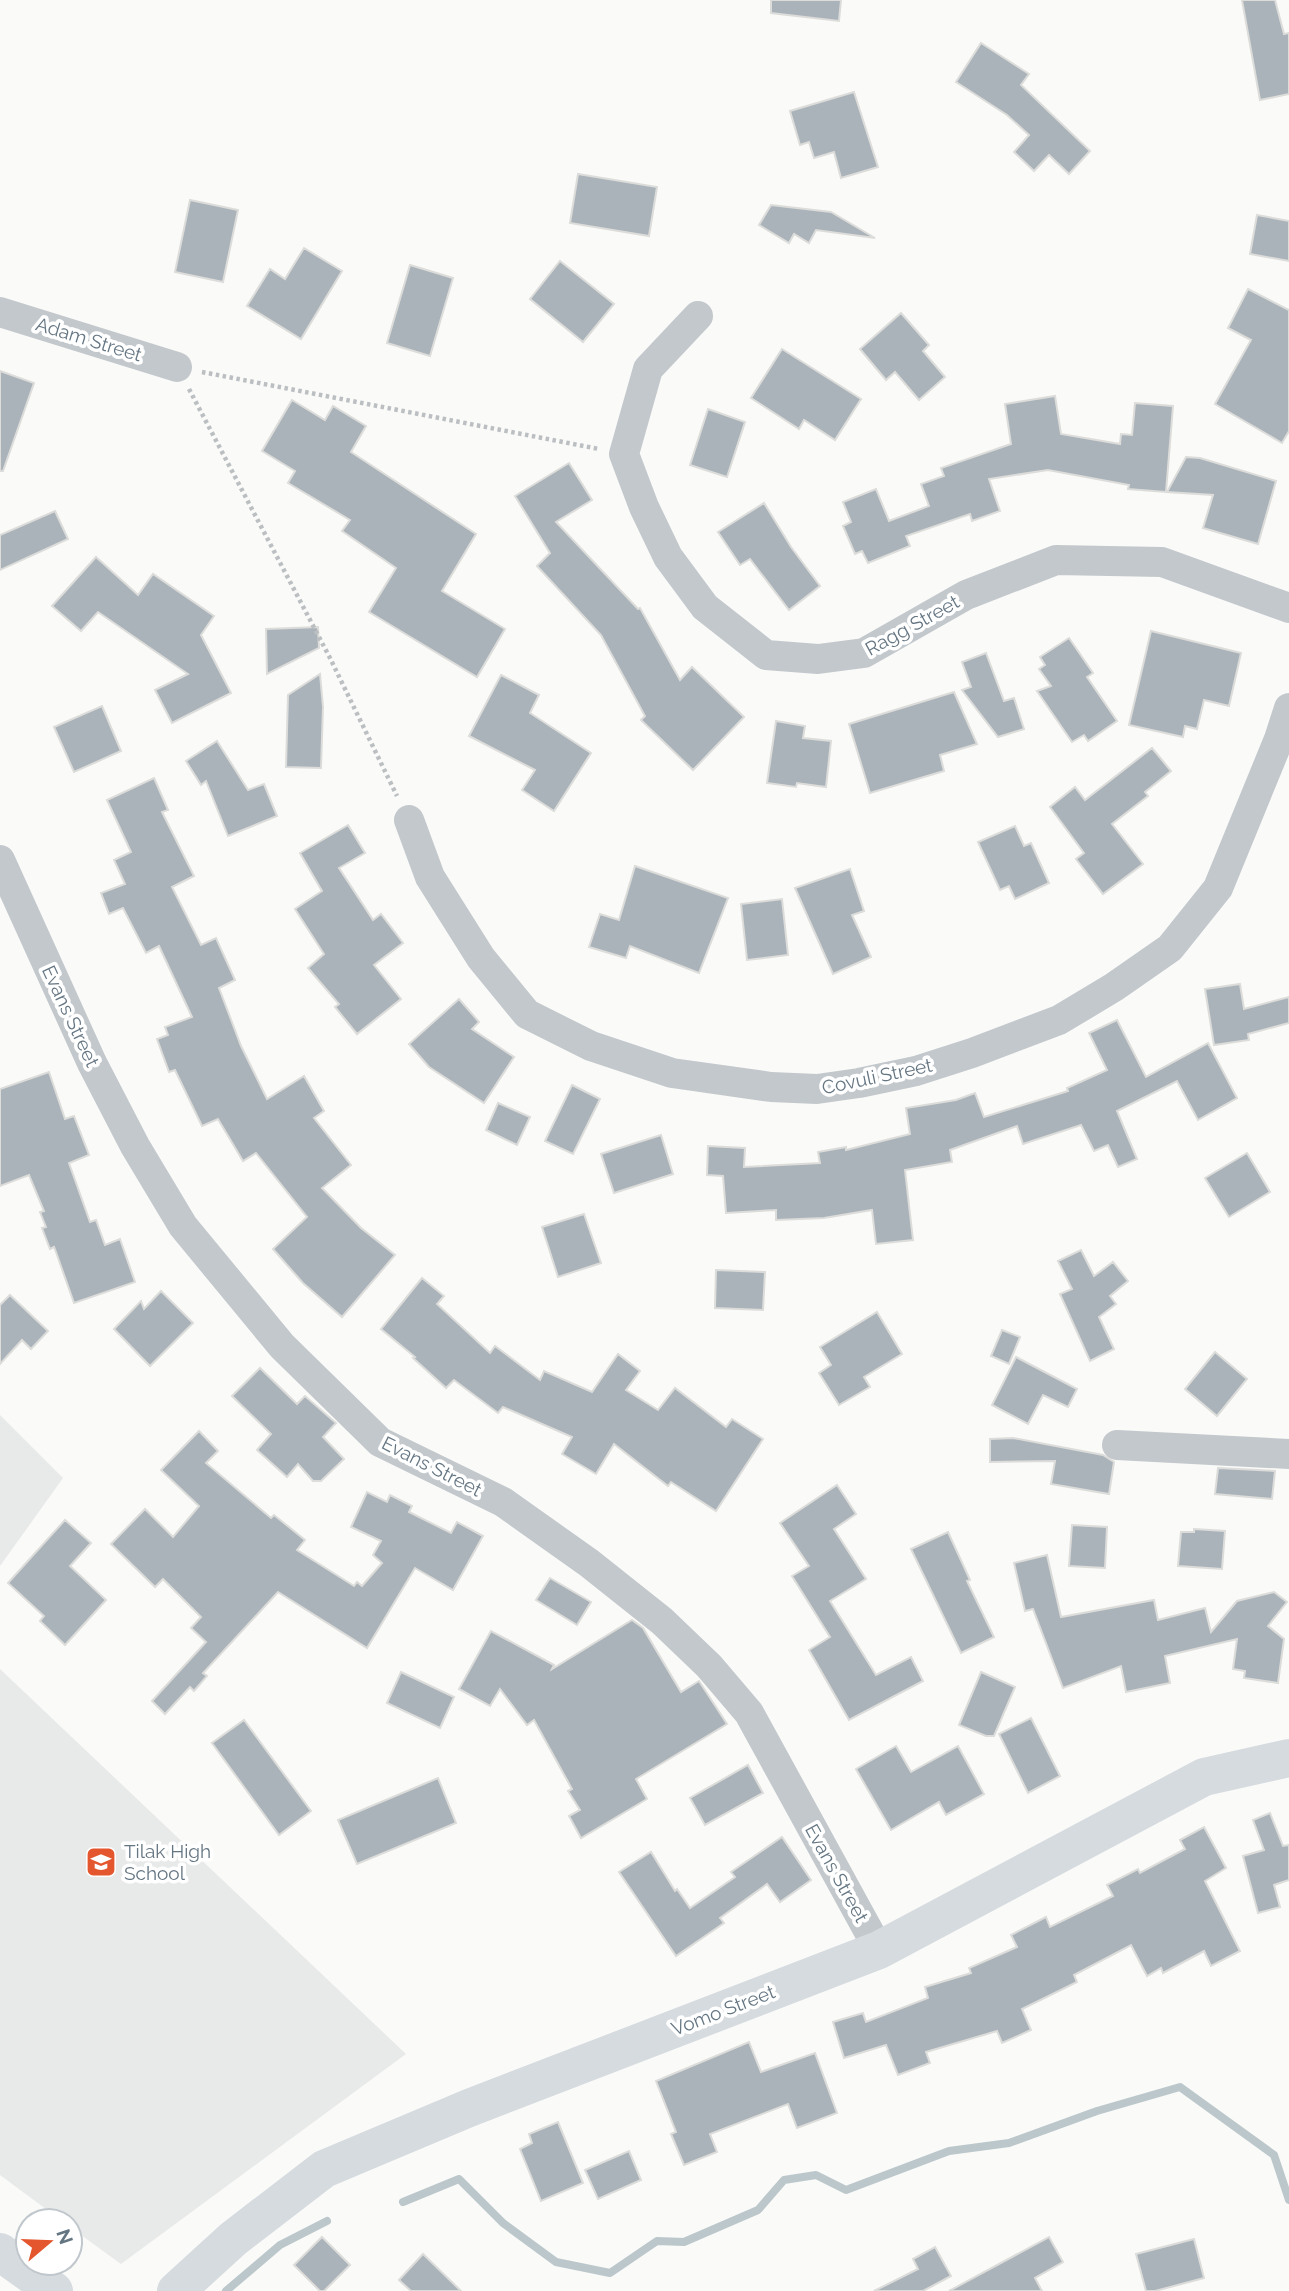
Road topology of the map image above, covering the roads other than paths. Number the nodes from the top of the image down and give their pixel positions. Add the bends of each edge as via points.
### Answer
1 (0, 312) edge
2 (698, 316) dead end
3 (177, 367) road end
4 (1289, 608) edge
5 (1289, 708) edge
6 (1284, 741) edge
7 (409, 820) road end
8 (0, 860) edge
9 (1117, 1445) dead end
10 (1289, 1454) edge
11 (1289, 1758) edge
12 (879, 1950) junction
13 (0, 2252) edge
14 (54, 2291) edge
15 (176, 2291) edge

1 - 3 street, Adam Street
2 - 4 street, Ragg Street via 648,369 624,454 668,557 705,607 766,655 818,659 864,653 966,595 1056,560 1162,562
5 - 6 street, Covuli Street
6 - 7 street, Covuli Street via 1218,888 1170,948 1059,1020 916,1071 817,1089 672,1073 591,1046 527,1014 481,958 429,877
8 - 12 street, Evans Street via 92,1063 183,1226 282,1346 380,1442 503,1502 662,1621 709,1666 749,1713
9 - 10 street
11 - 12 main road, Vomo Street via 1204,1777
12 - 15 main road, Vomo Street via 469,2108 324,2169 233,2239
13 - 14 main road

